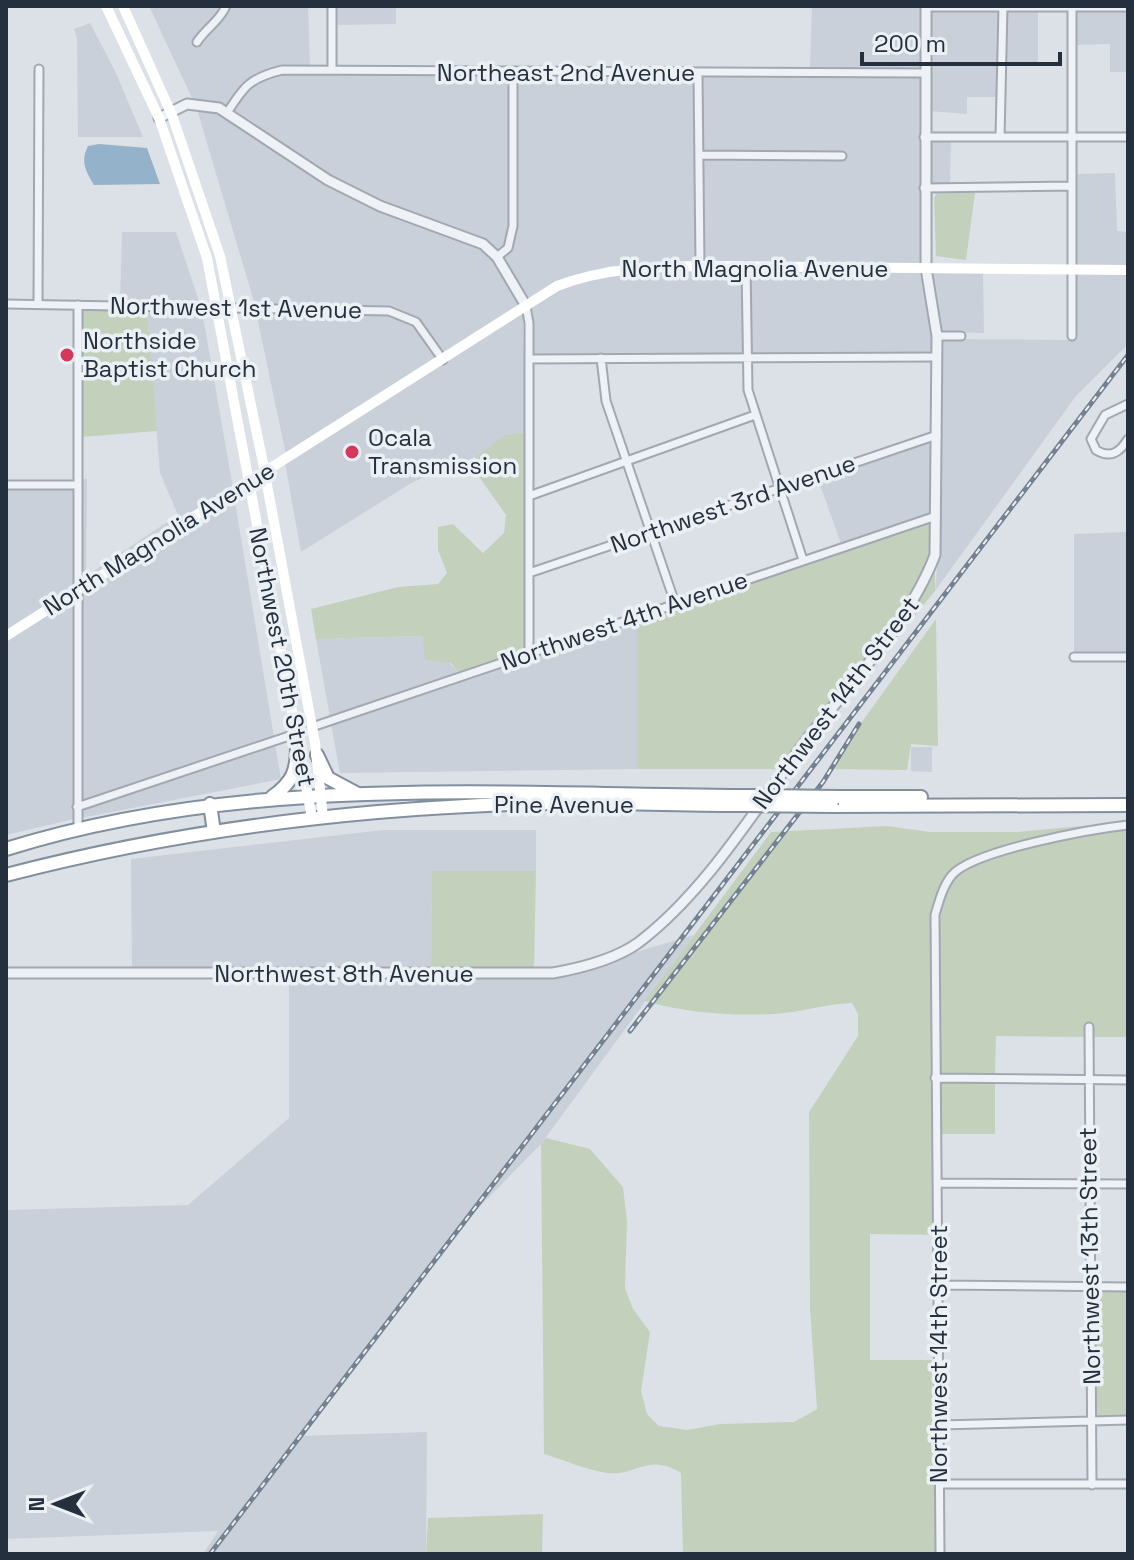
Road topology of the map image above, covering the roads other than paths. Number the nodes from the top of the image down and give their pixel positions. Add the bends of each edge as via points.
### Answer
1 (106, 6) edge
2 (123, 6) edge
3 (226, 6) edge
4 (332, 6) edge
5 (926, 6) edge
6 (1003, 7) edge
7 (1072, 7) edge
8 (1128, 7) edge
9 (197, 42) dead end
10 (39, 69) dead end
11 (332, 70) junction
12 (513, 72) junction
13 (924, 73) junction
14 (698, 74) junction
15 (170, 110) junction
16 (227, 113) junction
17 (159, 118) junction
18 (924, 137) junction
19 (1000, 137) junction
20 (1128, 137) edge
21 (1072, 138) junction
22 (699, 155) junction
23 (842, 156) dead end
24 (1072, 186) junction
25 (924, 188) junction
26 (497, 257) junction
27 (700, 266) junction
28 (746, 266) junction
29 (926, 268) junction
30 (1073, 270) junction
31 (1128, 270) edge
32 (6, 304) edge
33 (38, 304) junction
34 (78, 305) junction
35 (526, 306) junction
36 (218, 308) junction
37 (232, 308) junction
38 (937, 336) junction
39 (961, 336) dead end
40 (1072, 336) dead end
41 (937, 357) junction
42 (601, 358) junction
43 (748, 358) junction
44 (529, 359) junction
45 (443, 360) junction
46 (1128, 404) edge
47 (755, 415) junction
48 (937, 435) junction
49 (1128, 439) edge
50 (625, 462) junction
51 (265, 472) junction
52 (249, 482) junction
53 (6, 485) edge
54 (77, 485) junction
55 (781, 487) junction
56 (529, 496) junction
57 (936, 516) junction
58 (650, 531) junction
59 (803, 560) junction
60 (529, 573) junction
61 (77, 591) junction
62 (676, 606) junction
63 (6, 636) edge
64 (529, 652) junction
65 (280, 654) junction
66 (1074, 657) dead end
67 (1128, 657) edge
68 (303, 678) junction
69 (312, 727) junction
70 (296, 740) junction
71 (317, 755) junction
72 (362, 795) junction
73 (315, 796) junction
74 (1128, 797) edge
75 (271, 798) junction
76 (448, 801) junction
77 (836, 801) junction
78 (210, 804) junction
79 (1128, 805) edge
80 (77, 807) junction
81 (318, 818) junction
82 (1128, 825) edge
83 (78, 828) junction
84 (214, 832) junction
85 (6, 849) edge
86 (6, 875) edge
87 (668, 918) joint
88 (6, 973) edge
89 (1089, 1027) dead end
90 (935, 1078) junction
91 (1089, 1080) junction
92 (1128, 1080) edge
93 (937, 1183) junction
94 (1088, 1184) junction
95 (1128, 1184) edge
96 (939, 1285) junction
97 (1089, 1286) junction
98 (1128, 1287) edge
99 (1092, 1420) junction
100 (1128, 1420) edge
101 (940, 1425) junction
102 (940, 1484) junction
103 (1128, 1484) edge
104 (1092, 1485) junction
105 (940, 1554) edge

1 - 17 main road, Northwest 20th Street
2 - 15 main road, Northwest 20th Street
3 - 9 street
4 - 11 street
5 - 6 street
5 - 13 street, Northwest 14th Street
6 - 7 street
6 - 19 street
7 - 8 street
7 - 21 street
10 - 33 street
11 - 12 street, Northeast 2nd Avenue
11 - 16 street, Northeast 2nd Avenue via 257,76
12 - 14 street, Northeast 2nd Avenue
12 - 26 street via 513,226 508,248
13 - 14 street, Northeast 2nd Avenue
13 - 18 street, Northwest 14th Street
14 - 22 street
15 - 16 street via 199,103
15 - 17 street
15 - 37 main road, Northwest 20th Street via 208,212
16 - 26 street via 328,180 383,208 483,244
17 - 36 main road, Northwest 20th Street via 194,216
18 - 19 street
18 - 25 street, Northwest 14th Street
19 - 21 street
20 - 21 street
21 - 24 street
22 - 23 street
22 - 27 street
24 - 25 street
24 - 30 street
25 - 29 street, Northwest 14th Street
26 - 35 street
27 - 28 main road, North Magnolia Avenue
27 - 35 main road, North Magnolia Avenue via 611,270 557,286
28 - 29 main road, North Magnolia Avenue
28 - 43 street
29 - 30 main road, North Magnolia Avenue
29 - 38 street, Northwest 14th Street
30 - 31 main road, North Magnolia Avenue
30 - 40 street
32 - 33 street, Northwest 1st Avenue
33 - 34 street, Northwest 1st Avenue
34 - 36 street, Northwest 1st Avenue
34 - 54 street
35 - 44 street
35 - 45 main road, North Magnolia Avenue
36 - 37 street, Northwest 1st Avenue
36 - 52 main road, Northwest 20th Street
37 - 45 street, Northwest 1st Avenue via 389,311 416,322
37 - 51 main road, Northwest 20th Street
38 - 39 street
38 - 41 street, Northwest 14th Street
41 - 43 street
41 - 48 street, Northwest 14th Street
42 - 43 street
42 - 44 street
42 - 50 street via 606,401
43 - 47 street
44 - 56 street
45 - 51 main road, North Magnolia Avenue
46 - 49 street via 1102,418 1092,443 1098,452 1112,454
47 - 50 street
47 - 55 street
48 - 55 street, Northwest 3rd Avenue
48 - 57 street, Northwest 14th Street
50 - 56 street
50 - 58 street
51 - 52 main road, North Magnolia Avenue
51 - 68 main road, Northwest 20th Street
52 - 61 main road, North Magnolia Avenue
52 - 65 main road, Northwest 20th Street
53 - 54 street
54 - 61 street
55 - 58 street, Northwest 3rd Avenue
55 - 59 street
56 - 60 street
57 - 59 street, Northwest 4th Avenue
57 - 87 street, Northwest 14th Street via 935,555 923,586 751,818
58 - 60 street, Northwest 3rd Avenue
58 - 62 street
59 - 62 street, Northwest 4th Avenue
60 - 64 street
61 - 63 main road, North Magnolia Avenue
61 - 80 street
62 - 64 street, Northwest 4th Avenue
64 - 69 street, Northwest 4th Avenue
65 - 68 main road
65 - 70 main road, Northwest 20th Street
66 - 67 street
68 - 69 main road, Northwest 20th Street
69 - 71 main road, Northwest 20th Street
70 - 73 main road, Northwest 20th Street
70 - 75 highway via 297,769
70 - 80 street
71 - 72 highway via 328,778
71 - 73 main road, Northwest 20th Street
72 - 73 highway, Pine Avenue
72 - 76 highway, Pine Avenue
73 - 75 highway, Pine Avenue
73 - 81 main road, Northwest 20th Street
74 - 77 highway, Pine Avenue
75 - 78 highway, Pine Avenue
76 - 77 highway, Pine Avenue, bridge
76 - 81 highway, Pine Avenue
77 - 79 highway, Pine Avenue
78 - 83 highway, Pine Avenue
78 - 84 highway
80 - 83 street
81 - 84 highway, Pine Avenue
82 - 90 street, Northwest 14th Street via 974,859 953,874 935,915
83 - 85 highway, Pine Avenue
84 - 86 highway, Pine Avenue
87 - 88 street, Northwest 8th Avenue via 635,945 553,973
89 - 91 street, Northwest 13th Street
90 - 91 street
90 - 93 street, Northwest 14th Street
91 - 92 street
91 - 94 street, Northwest 13th Street
93 - 94 street
93 - 96 street, Northwest 14th Street
94 - 95 street
94 - 97 street, Northwest 13th Street
96 - 97 street
96 - 101 street, Northwest 14th Street
97 - 98 street
97 - 99 street, Northwest 13th Street
99 - 100 street
99 - 101 street
99 - 104 street, Northwest 13th Street
101 - 102 street, Northwest 14th Street
102 - 104 street
102 - 105 street, Northwest 14th Street
103 - 104 street

